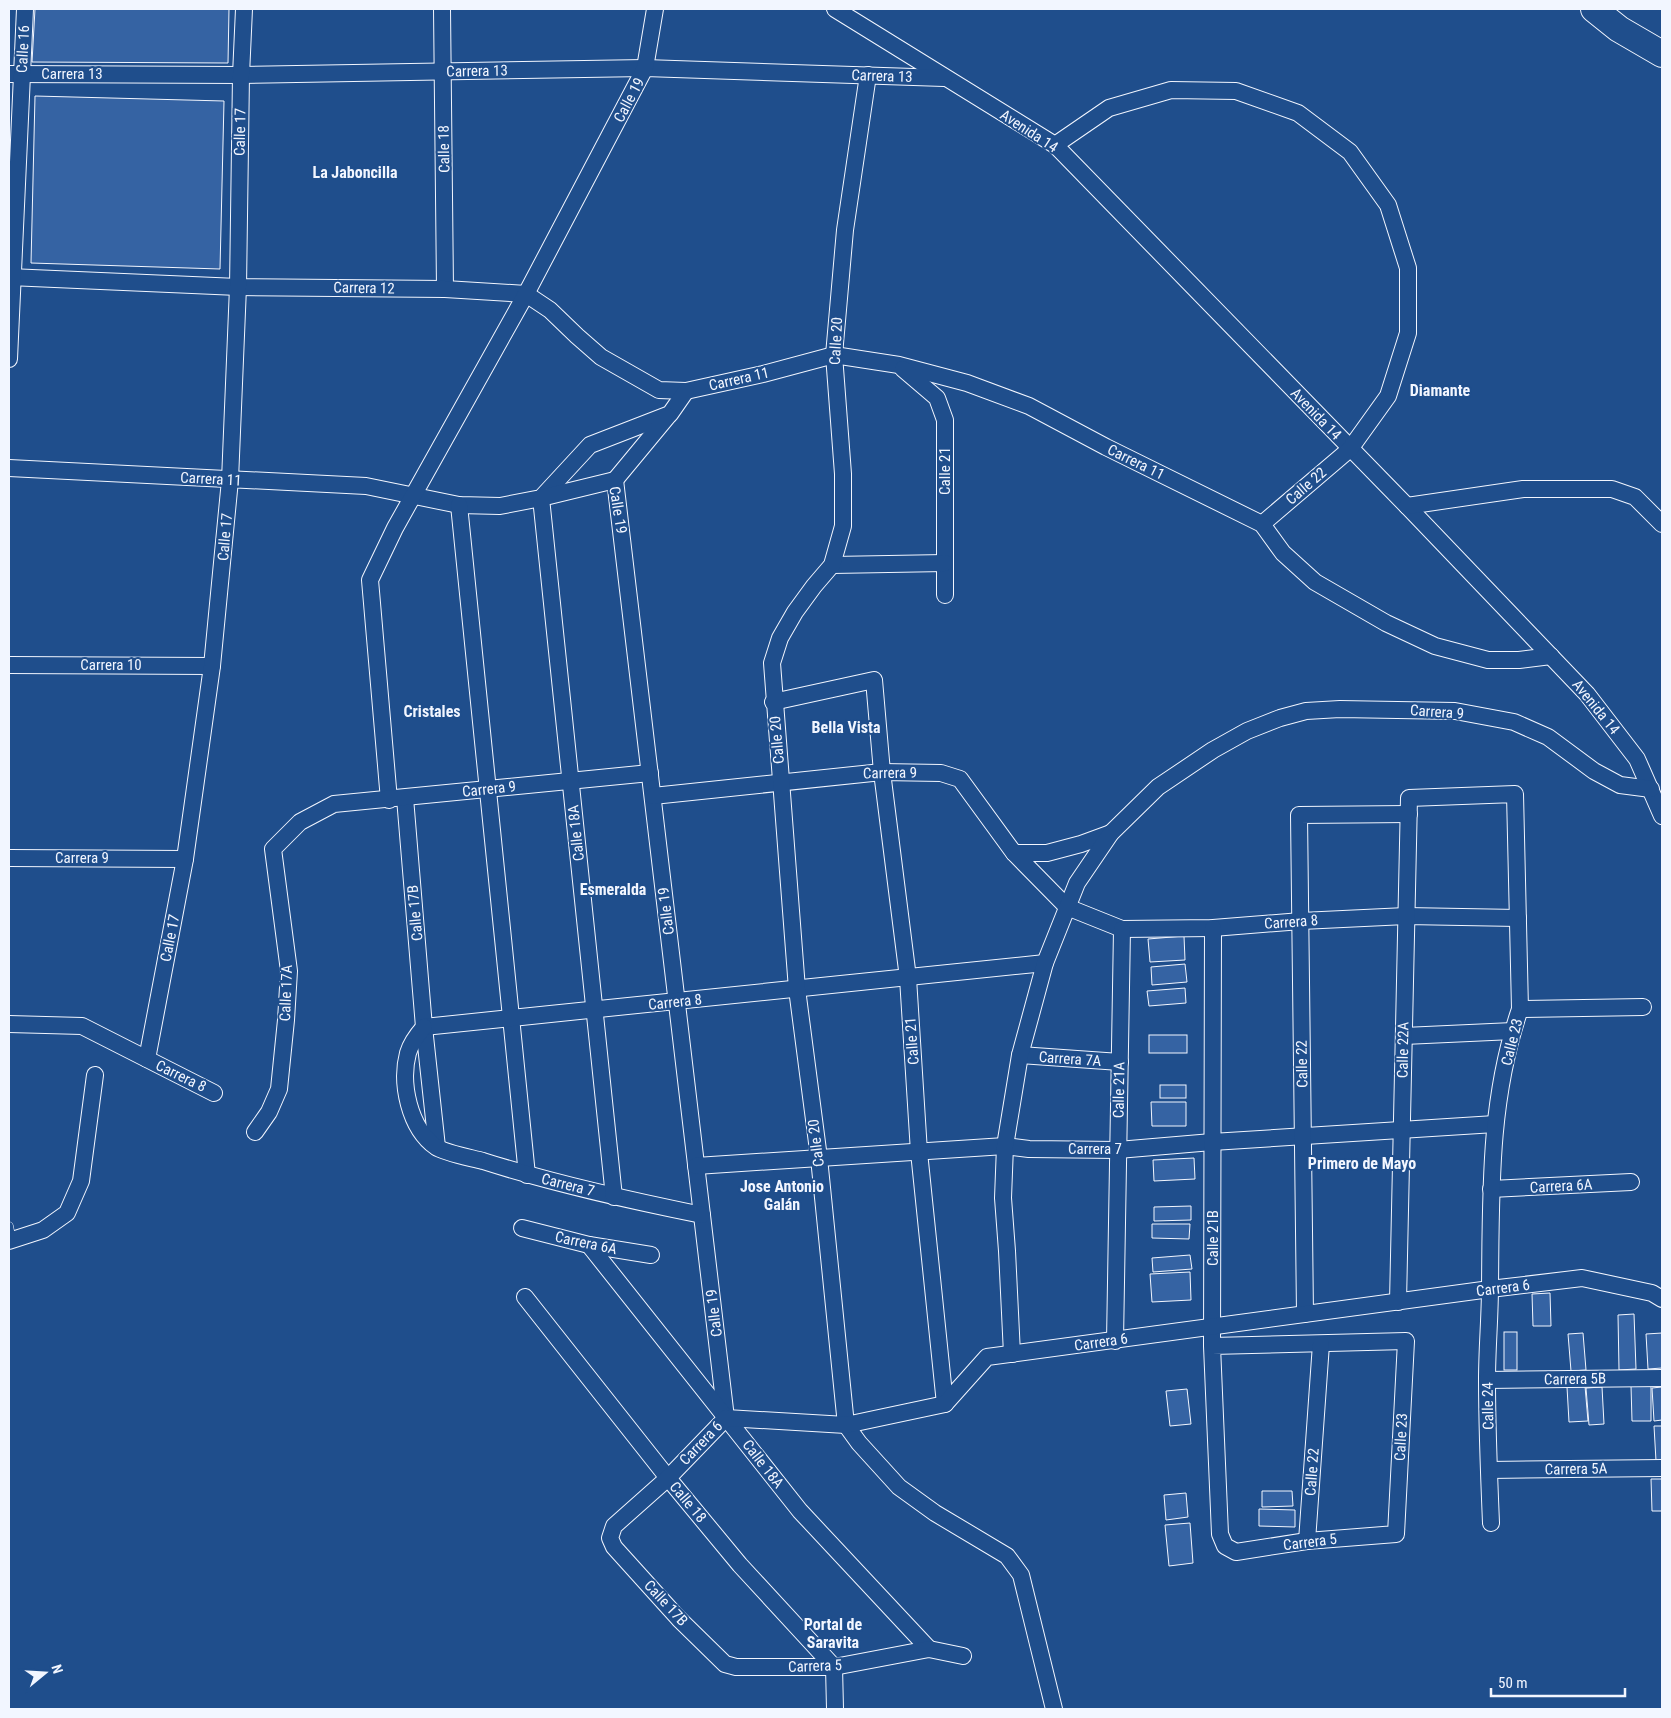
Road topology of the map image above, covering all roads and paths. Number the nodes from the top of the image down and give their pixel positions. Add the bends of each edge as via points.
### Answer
1 (25, 9) edge
2 (244, 9) edge
3 (442, 9) edge
4 (655, 9) edge
5 (835, 9) edge
6 (1594, 9) edge
7 (1662, 54) edge
8 (646, 68) junction
9 (443, 72) junction
10 (16, 74) edge
11 (241, 75) junction
12 (868, 75) junction
13 (945, 78) junction
14 (1055, 146) junction
15 (11, 277) edge
16 (238, 287) junction
17 (445, 289) junction
18 (526, 294) junction
19 (834, 355) junction
20 (9, 359) edge
21 (899, 366) junction
22 (686, 391) junction
23 (670, 414) junction
24 (1350, 449) junction
25 (9, 468) edge
26 (230, 480) junction
27 (615, 480) junction
28 (413, 497) junction
29 (541, 498) junction
30 (459, 505) junction
31 (1407, 506) junction
32 (1262, 524) junction
33 (1662, 524) edge
34 (945, 563) junction
35 (832, 565) junction
36 (945, 595) dead end
37 (1551, 656) junction
38 (9, 665) edge
39 (212, 666) junction
40 (774, 702) junction
41 (882, 772) junction
42 (650, 773) junction
43 (571, 781) junction
44 (780, 782) junction
45 (488, 789) junction
46 (1651, 789) junction
47 (653, 796) junction
48 (405, 798) junction
49 (389, 800) junction
50 (1409, 806) junction
51 (1662, 816) edge
52 (1111, 833) junction
53 (273, 848) joint
54 (1014, 853) junction
55 (9, 858) edge
56 (185, 859) junction
57 (1067, 907) junction
58 (1406, 916) junction
59 (1518, 918) junction
60 (1301, 921) junction
61 (1213, 928) junction
62 (1122, 929) junction
63 (1046, 963) junction
64 (908, 978) junction
65 (797, 989) junction
66 (677, 1002) junction
67 (1643, 1007) dead end
68 (1520, 1009) junction
69 (595, 1010) junction
70 (511, 1019) junction
71 (9, 1024) edge
72 (424, 1028) junction
73 (1512, 1031) junction
74 (1404, 1036) junction
75 (1020, 1056) junction
76 (147, 1060) junction
77 (1120, 1062) junction
78 (95, 1075) dead end
79 (214, 1093) dead end
80 (1494, 1124) junction
81 (1401, 1130) junction
82 (255, 1132) dead end
83 (1303, 1136) junction
84 (1212, 1142) junction
85 (1005, 1146) junction
86 (436, 1147) junction
87 (1118, 1150) junction
88 (919, 1152) junction
89 (818, 1158) junction
90 (696, 1166) junction
91 (527, 1175) junction
92 (1632, 1182) dead end
93 (1491, 1189) junction
94 (614, 1197) junction
95 (702, 1215) junction
96 (522, 1228) dead end
97 (10, 1236) edge
98 (589, 1245) junction
99 (651, 1255) dead end
100 (1490, 1289) junction
101 (525, 1297) dead end
102 (1662, 1299) edge
103 (1398, 1302) junction
104 (1305, 1314) junction
105 (1213, 1327) junction
106 (1115, 1340) junction
107 (1321, 1344) junction
108 (1212, 1346) junction
109 (1012, 1354) junction
110 (1662, 1378) edge
111 (1487, 1380) junction
112 (945, 1404) junction
113 (726, 1418) junction
114 (846, 1424) junction
115 (1662, 1468) edge
116 (1489, 1470) junction
117 (668, 1478) junction
118 (1491, 1524) dead end
119 (1396, 1534) joint
120 (610, 1538) joint
121 (1307, 1541) junction
122 (1225, 1546) joint
123 (929, 1649) junction
124 (963, 1656) dead end
125 (725, 1664) joint
126 (834, 1667) junction
127 (835, 1709) edge
128 (1054, 1709) edge

1 - 10 street, Calle 16
2 - 11 street, Calle 17
3 - 9 street, Calle 18
4 - 8 street, Calle 19
5 - 13 street, Avenida 14
6 - 7 highway via 1619,29
8 - 9 street, Carrera 13
8 - 12 street, Carrera 13
8 - 18 street, Calle 19
9 - 11 street, Carrera 13
9 - 17 street, Calle 18
10 - 11 street, Carrera 13
10 - 15 street, Calle 16
11 - 16 street, Calle 17
12 - 13 street, Carrera 13
12 - 19 street, Calle 20 via 845,230
13 - 14 street, Avenida 14
14 - 24 street, Avenida 14
14 - 24 street, Calle 22 via 1108,108 1171,90 1236,91 1298,113 1350,152 1388,205 1408,268 1408,333 1388,396
15 - 16 street, Carrera 12
15 - 20 street, Calle 16
16 - 17 street, Carrera 12
16 - 26 street, Calle 17
17 - 18 street, Carrera 12
18 - 22 street via 550,310 602,357 630,374 659,390
18 - 28 street, Calle 19
19 - 21 street, Carrera 11
19 - 22 street, Carrera 11
19 - 35 street, Calle 20 via 843,474 843,526
21 - 32 street, Carrera 11 via 967,383 1029,406
21 - 34 street, Calle 21 via 937,398 945,420
22 - 23 street
23 - 27 street
23 - 29 street via 590,444
24 - 31 street, Avenida 14
24 - 32 street, Calle 22
25 - 26 street, Carrera 11
26 - 28 street, Carrera 11 via 366,486
26 - 39 street, Calle 17
27 - 29 street, Calle 19
27 - 42 street, Calle 19
28 - 30 street, Carrera 11
28 - 49 street, Calle 19 via 370,580
29 - 30 street, Calle 19 via 500,506
29 - 43 street, Calle 18A
30 - 45 street
31 - 33 street via 1523,489 1612,489 1635,497
31 - 37 street, Avenida 14
32 - 37 street, Carrera 11 via 1283,553 1315,582 1386,623 1435,646 1488,660
34 - 35 street
34 - 36 street, Calle 21
35 - 40 street, Calle 20 via 780,638 772,664
37 - 46 street, Avenida 14 via 1587,694 1637,759
38 - 39 street, Carrera 10
39 - 56 street, Calle 17
40 - 41 street, Calle 21 via 874,680
40 - 44 street, Calle 20
41 - 44 street, Carrera 9
41 - 54 street, Carrera 9 via 941,773 960,779
41 - 64 street, Calle 21
42 - 43 street, Carrera 9
42 - 47 street, Calle 19
43 - 45 street, Carrera 9
43 - 69 street, Calle 18A
44 - 47 street, Carrera 9
44 - 65 street, Calle 20
45 - 48 street, Carrera 9
45 - 70 street
46 - 51 street, Avenida 14
46 - 52 street, Carrera 9 via 1620,785 1594,771 1548,737 1514,722 1455,711 1306,711 1247,731 1213,750 1158,787
47 - 66 street, Calle 19
48 - 49 street, Carrera 9
48 - 72 street, Calle 17B
49 - 53 street, Carrera 9 via 334,804 300,822
50 - 58 street, Calle 22A
50 - 59 street, Calle 23 via 1515,794
50 - 60 street, Calle 22 via 1299,815
52 - 54 street via 1047,853
52 - 57 street via 1077,883
53 - 82 street, Calle 17A via 289,971 286,1020 280,1089
54 - 57 street, Carrera 9
55 - 56 street, Carrera 9
56 - 76 street, Calle 17
57 - 62 street, Carrera 8
57 - 63 street
58 - 59 street, Carrera 8
58 - 60 street, Carrera 8
58 - 74 street, Calle 22A
59 - 68 street, Calle 23
60 - 61 street, Carrera 8
60 - 83 street, Calle 22
61 - 62 street, Carrera 8
61 - 84 street, Calle 21B
62 - 77 street, Calle 21A
63 - 64 street, Carrera 8
63 - 75 street
64 - 65 street, Carrera 8
64 - 88 street, Calle 21
65 - 66 street, Carrera 8
65 - 89 street, Calle 20
66 - 69 street, Carrera 8
66 - 90 street, Calle 19
67 - 68 street
68 - 73 street, Calle 23
69 - 70 street, Carrera 8
69 - 94 street, Calle 18A
70 - 72 street, Carrera 8
70 - 91 street
71 - 76 street, Carrera 8 via 82,1026
72 - 86 street
72 - 86 street via 408,1053 404,1080 410,1111 421,1131
73 - 74 street
73 - 80 street, Calle 23
74 - 81 street, Calle 22A
75 - 77 street, Carrera 7A
75 - 85 street
76 - 79 street, Carrera 8
77 - 87 street, Calle 21A
78 - 97 street via 81,1181 67,1213 43,1230
80 - 81 street, Carrera 7
80 - 93 street, Calle 23
81 - 83 street, Carrera 7
81 - 103 street, Calle 22A
83 - 84 street, Carrera 7
83 - 104 street, Calle 22
84 - 87 street, Carrera 7
84 - 105 street, Calle 21B
85 - 87 street, Carrera 7
85 - 88 street, Carrera 7
85 - 109 street via 1003,1198
86 - 91 street, Carrera 7
87 - 106 street, Calle 21A
88 - 89 street, Carrera 7
88 - 112 street, Calle 21
89 - 90 street, Carrera 7
89 - 114 street, Calle 20
90 - 95 street, Calle 19
91 - 94 street, Carrera 7
92 - 93 street, Carrera 6A
93 - 100 street, Calle 23
94 - 95 street, Carrera 7
95 - 113 street, Calle 19
96 - 98 street, Carrera 6A
98 - 99 street, Carrera 6A
98 - 113 street, Calle 18A
100 - 102 street, Carrera 6 via 1582,1278 1652,1293
100 - 103 street, Carrera 6
100 - 111 street, Calle 24
101 - 117 street, Calle 18
103 - 104 street, Carrera 6
104 - 105 street, Carrera 6
105 - 106 street, Carrera 6
105 - 108 street, Calle 21B
106 - 109 street, Carrera 6
107 - 108 street
107 - 119 street, Calle 23 via 1406,1341
107 - 121 street, Calle 22
108 - 122 street, Calle 21B via 1220,1534
109 - 112 street, Carrera 6 via 987,1357
110 - 111 street, Carrera 5B
111 - 116 street, Calle 24
112 - 114 street, Carrera 6
113 - 114 street, Carrera 6
113 - 117 street, Carrera 6
113 - 123 street, Calle 18A via 800,1511
114 - 128 street via 899,1487 935,1513 1007,1556 1020,1575
115 - 116 street, Carrera 5A
116 - 118 street, Calle 24
117 - 120 street, Carrera 6 via 614,1526
117 - 126 street, Calle 18 via 740,1565
119 - 121 street, Carrera 5
120 - 125 street, Calle 17B via 614,1547 679,1619
121 - 122 street, Carrera 5 via 1236,1552
123 - 124 street, Carrera 5
123 - 126 street, Carrera 5
125 - 126 street, Carrera 5 via 736,1667
126 - 127 street

